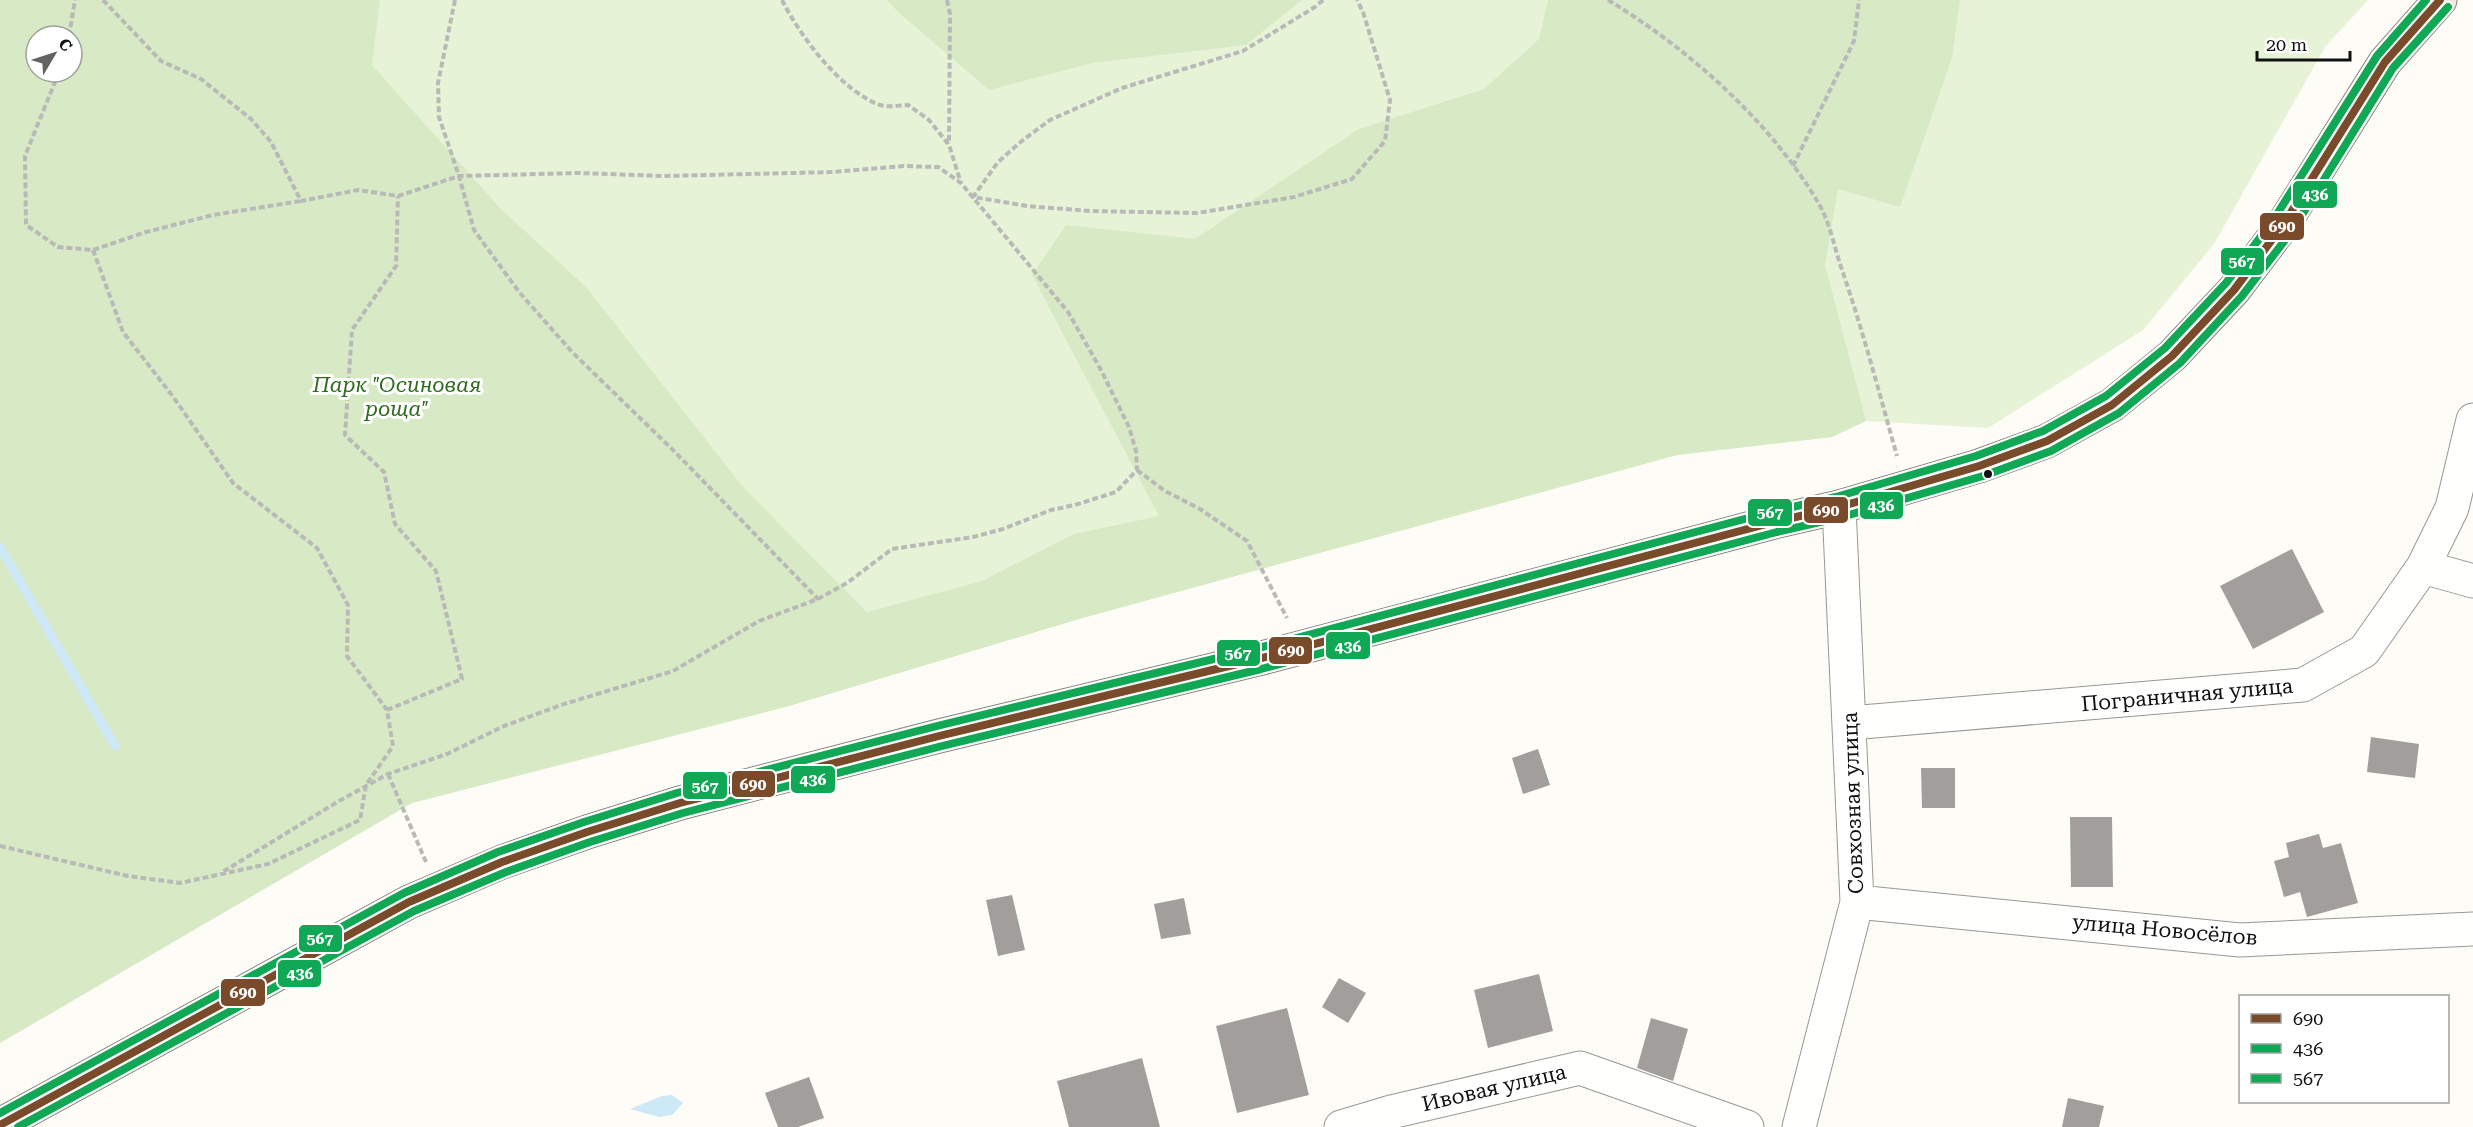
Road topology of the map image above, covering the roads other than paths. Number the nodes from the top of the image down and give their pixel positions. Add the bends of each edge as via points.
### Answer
1 (2440, 0) edge
2 (2473, 420) edge
3 (1839, 507) junction
4 (2423, 567) junction
5 (2473, 581) edge
6 (1850, 723) junction
7 (1857, 902) junction
8 (2473, 929) edge
9 (0, 1125) edge
10 (1341, 1127) edge
11 (1747, 1127) edge
12 (1799, 1127) edge

1 - 3 main road via 2385,62 2283,225 2234,290 2172,356 2112,405 2047,441
2 - 4 street, Пограничная улица via 2452,508
3 - 6 street, Совхозная улица
3 - 9 main road via 1302,648 680,803 587,832 502,862 409,902
4 - 5 street
4 - 6 street, Пограничная улица via 2364,651 2303,685
6 - 7 street, Совхозная улица
7 - 8 street, улица Новосёлов via 2240,940
7 - 12 street, Совхозная улица
10 - 11 street, Ивовая улица via 1580,1068

